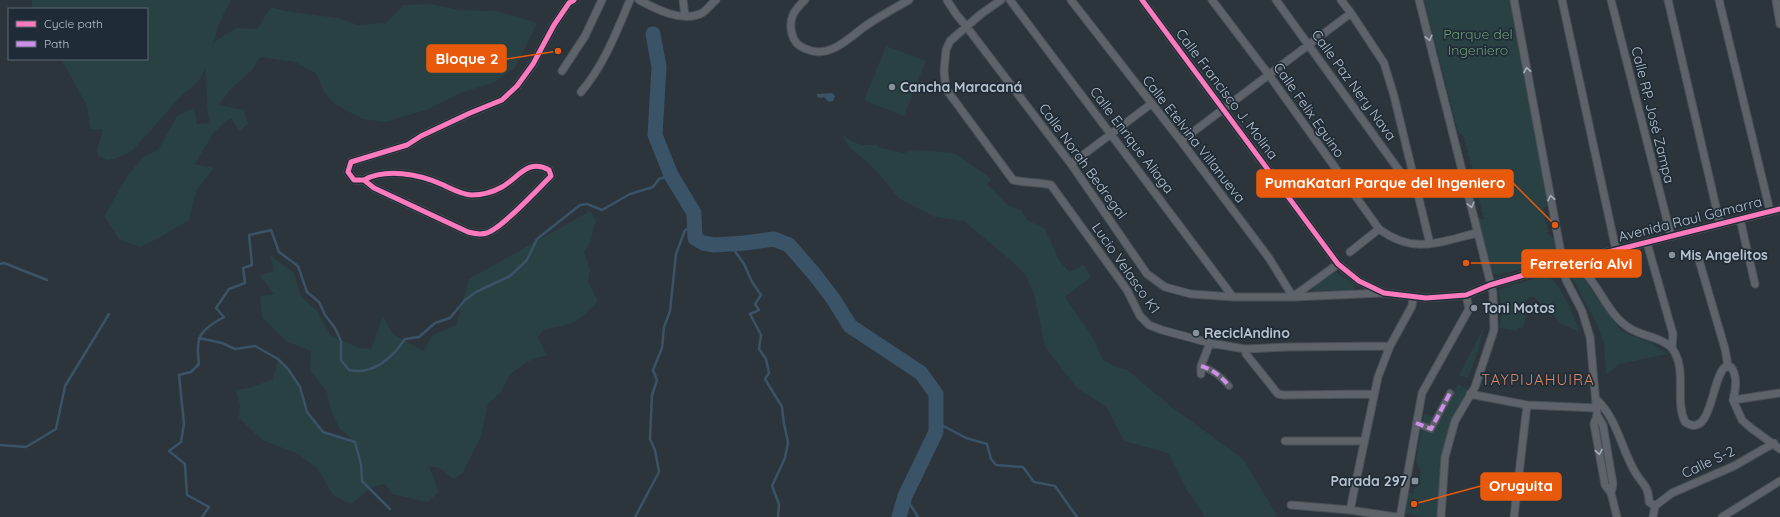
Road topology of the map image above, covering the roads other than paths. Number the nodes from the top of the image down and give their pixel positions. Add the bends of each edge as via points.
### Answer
1 (574, 0) edge
2 (602, 0) edge
3 (630, 0) edge
4 (639, 0) edge
5 (683, 0) edge
6 (716, 0) edge
7 (805, 0) edge
8 (909, 0) edge
9 (947, 0) edge
10 (1002, 0) edge
11 (1010, 0) edge
12 (1071, 0) edge
13 (1142, 0) edge
14 (1212, 0) edge
15 (1276, 0) edge
16 (1341, 0) edge
17 (1419, 0) edge
18 (1514, 0) edge
19 (1562, 0) edge
20 (1611, 0) edge
21 (1668, 0) edge
22 (1719, 0) edge
23 (1776, 0) edge
24 (1351, 13) junction
25 (686, 16) junction
26 (1780, 24) edge
27 (966, 26) junction
28 (1308, 44) junction
29 (562, 71) dead end
30 (1269, 75) junction
31 (581, 92) dead end
32 (1151, 104) junction
33 (1224, 108) junction
34 (1111, 134) junction
35 (1181, 141) junction
36 (1071, 164) junction
37 (364, 180) junction
38 (1414, 180) junction
39 (1780, 209) edge
40 (1770, 211) junction
41 (1740, 219) junction
42 (1720, 224) junction
43 (1379, 229) junction
44 (1477, 233) junction
45 (1671, 236) junction
46 (1647, 243) junction
47 (1430, 244) junction
48 (1616, 250) junction
49 (1350, 252) dead end
50 (1699, 260) dead end
51 (1564, 263) junction
52 (1338, 264) junction
53 (1755, 284) dead end
54 (1490, 285) junction
55 (1384, 293) junction
56 (1466, 295) junction
57 (1294, 296) junction
58 (1232, 297) junction
59 (1413, 297) junction
60 (1210, 343) junction
61 (1390, 346) junction
62 (1672, 347) junction
63 (1245, 349) junction
64 (1201, 366) junction
65 (1728, 366) junction
66 (1201, 374) dead end
67 (1229, 386) dead end
68 (1780, 393) edge
69 (1373, 394) junction
70 (1450, 394) dead end
71 (1470, 394) junction
72 (1596, 399) junction
73 (1733, 400) junction
74 (1527, 405) junction
75 (1597, 411) junction
76 (1416, 423) junction
77 (1285, 441) dead end
78 (1364, 441) junction
79 (1774, 443) junction
80 (1780, 449) edge
81 (1780, 481) edge
82 (1291, 505) dead end
83 (1654, 506) junction
84 (1350, 510) junction
85 (1396, 517) edge
86 (1400, 517) edge
87 (1441, 517) edge
88 (1514, 517) edge
89 (1617, 517) edge
90 (1653, 517) edge
91 (1722, 517) edge

1 - 37 street via 569,3 521,81 502,100 456,119 407,145 351,162 348,172 354,180
2 - 29 street via 585,36
3 - 31 street via 593,79
4 - 25 street via 669,14
5 - 25 street
6 - 25 street via 702,12
7 - 8 street via 794,10 789,24 793,37 798,46 812,52 826,52
9 - 27 street, Calle Norah Bedregal
10 - 27 street
11 - 34 street, Calle Enrique Aliaga
12 - 32 street, Calle Etelvina Villanueva
13 - 33 street, Calle Francisco J. Molina
14 - 30 street, Calle Felix Eguino
15 - 28 street, Calle Paz Nery Nava
16 - 24 street
17 -> 44 street
51 -> 18 street
19 - 48 street
20 - 45 street, Calle RP. José Zampa
21 - 42 street
22 - 40 street
23 - 26 street
24 - 28 street
24 - 38 street via 1384,64
27 - 36 street, Calle Norah Bedregal
27 - 60 street, Lucio Velasco K1 via 950,40 946,50 946,89 1013,180 1028,184 1039,182 1051,185 1127,290 1140,316 1150,325
28 - 30 street
28 - 38 street, Calle Paz Nery Nava via 1406,180
30 - 33 street
30 - 43 street, Calle Felix Eguino
32 - 34 street
32 - 35 street, Calle Etelvina Villanueva
33 - 35 street
33 - 52 street, Calle Francisco J. Molina
34 - 36 street
34 - 58 street, Calle Enrique Aliaga
35 - 57 street, Calle Etelvina Villanueva via 1269,258
36 - 58 street, Calle Norah Bedregal via 1147,274 1165,287 1191,294
37 - 37 street via 373,175 407,174 470,195 503,186 521,171 532,167 543,166 549,170 551,176 500,225 488,233 478,235 374,188
38 - 47 street
39 - 40 street, Avenida Raul Gamarra
40 - 41 street, Avenida Raul Gamarra
41 - 42 street, Avenida Raul Gamarra
41 - 53 street
42 - 45 street, Avenida Raul Gamarra
43 - 47 street, Calle Felix Eguino via 1399,241
43 - 49 street
44 - 47 street, Calle Felix Eguino
44 - 54 street
45 - 46 street, Avenida Raul Gamarra
46 - 48 street, Avenida Raul Gamarra
46 - 62 street via 1672,334
48 - 51 street, Avenida Raul Gamarra
50 - 65 street
51 - 54 street, Avenida Raul Gamarra
51 - 62 street via 1573,271 1586,274 1622,323 1639,334
51 - 72 street via 1566,280 1582,311 1590,337
52 - 55 street, Calle Francisco J. Molina via 1359,281
52 - 57 street
54 - 56 street, Calle Francisco J. Molina
54 - 71 street via 1494,330 1475,387
55 - 57 street, Calle Norah Bedregal
55 - 59 street, Calle Francisco J. Molina
56 - 59 street, Calle Francisco J. Molina
56 - 76 street via 1469,309 1422,392
57 - 58 street, Calle Norah Bedregal
59 - 61 street via 1408,314
60 - 63 street, Lucio Velasco K1
60 - 64 street
61 - 63 street, Lucio Velasco K1
61 - 69 street
62 - 65 street via 1678,361 1682,417 1689,425 1698,425 1706,416 1718,375
63 - 69 street via 1246,354 1278,394
64 - 66 street
64 - 67 street via 1223,379
65 - 73 street via 1733,369 1736,385
68 - 73 street
69 - 78 street
70 - 76 street via 1431,430
71 - 74 street
71 - 87 street via 1455,420 1445,457
72 - 75 street
72 - 83 street via 1606,409 1635,472 1647,487 1649,502
73 - 79 street via 1742,420
74 - 75 street
74 - 88 street
75 - 89 street via 1603,424 1613,484 1611,493
76 - 86 street
77 - 78 street
78 - 84 street
79 - 80 street
79 - 83 street, Calle S-2 via 1734,466 1668,495
81 - 91 street
82 - 84 street
83 - 90 street
84 - 85 street

